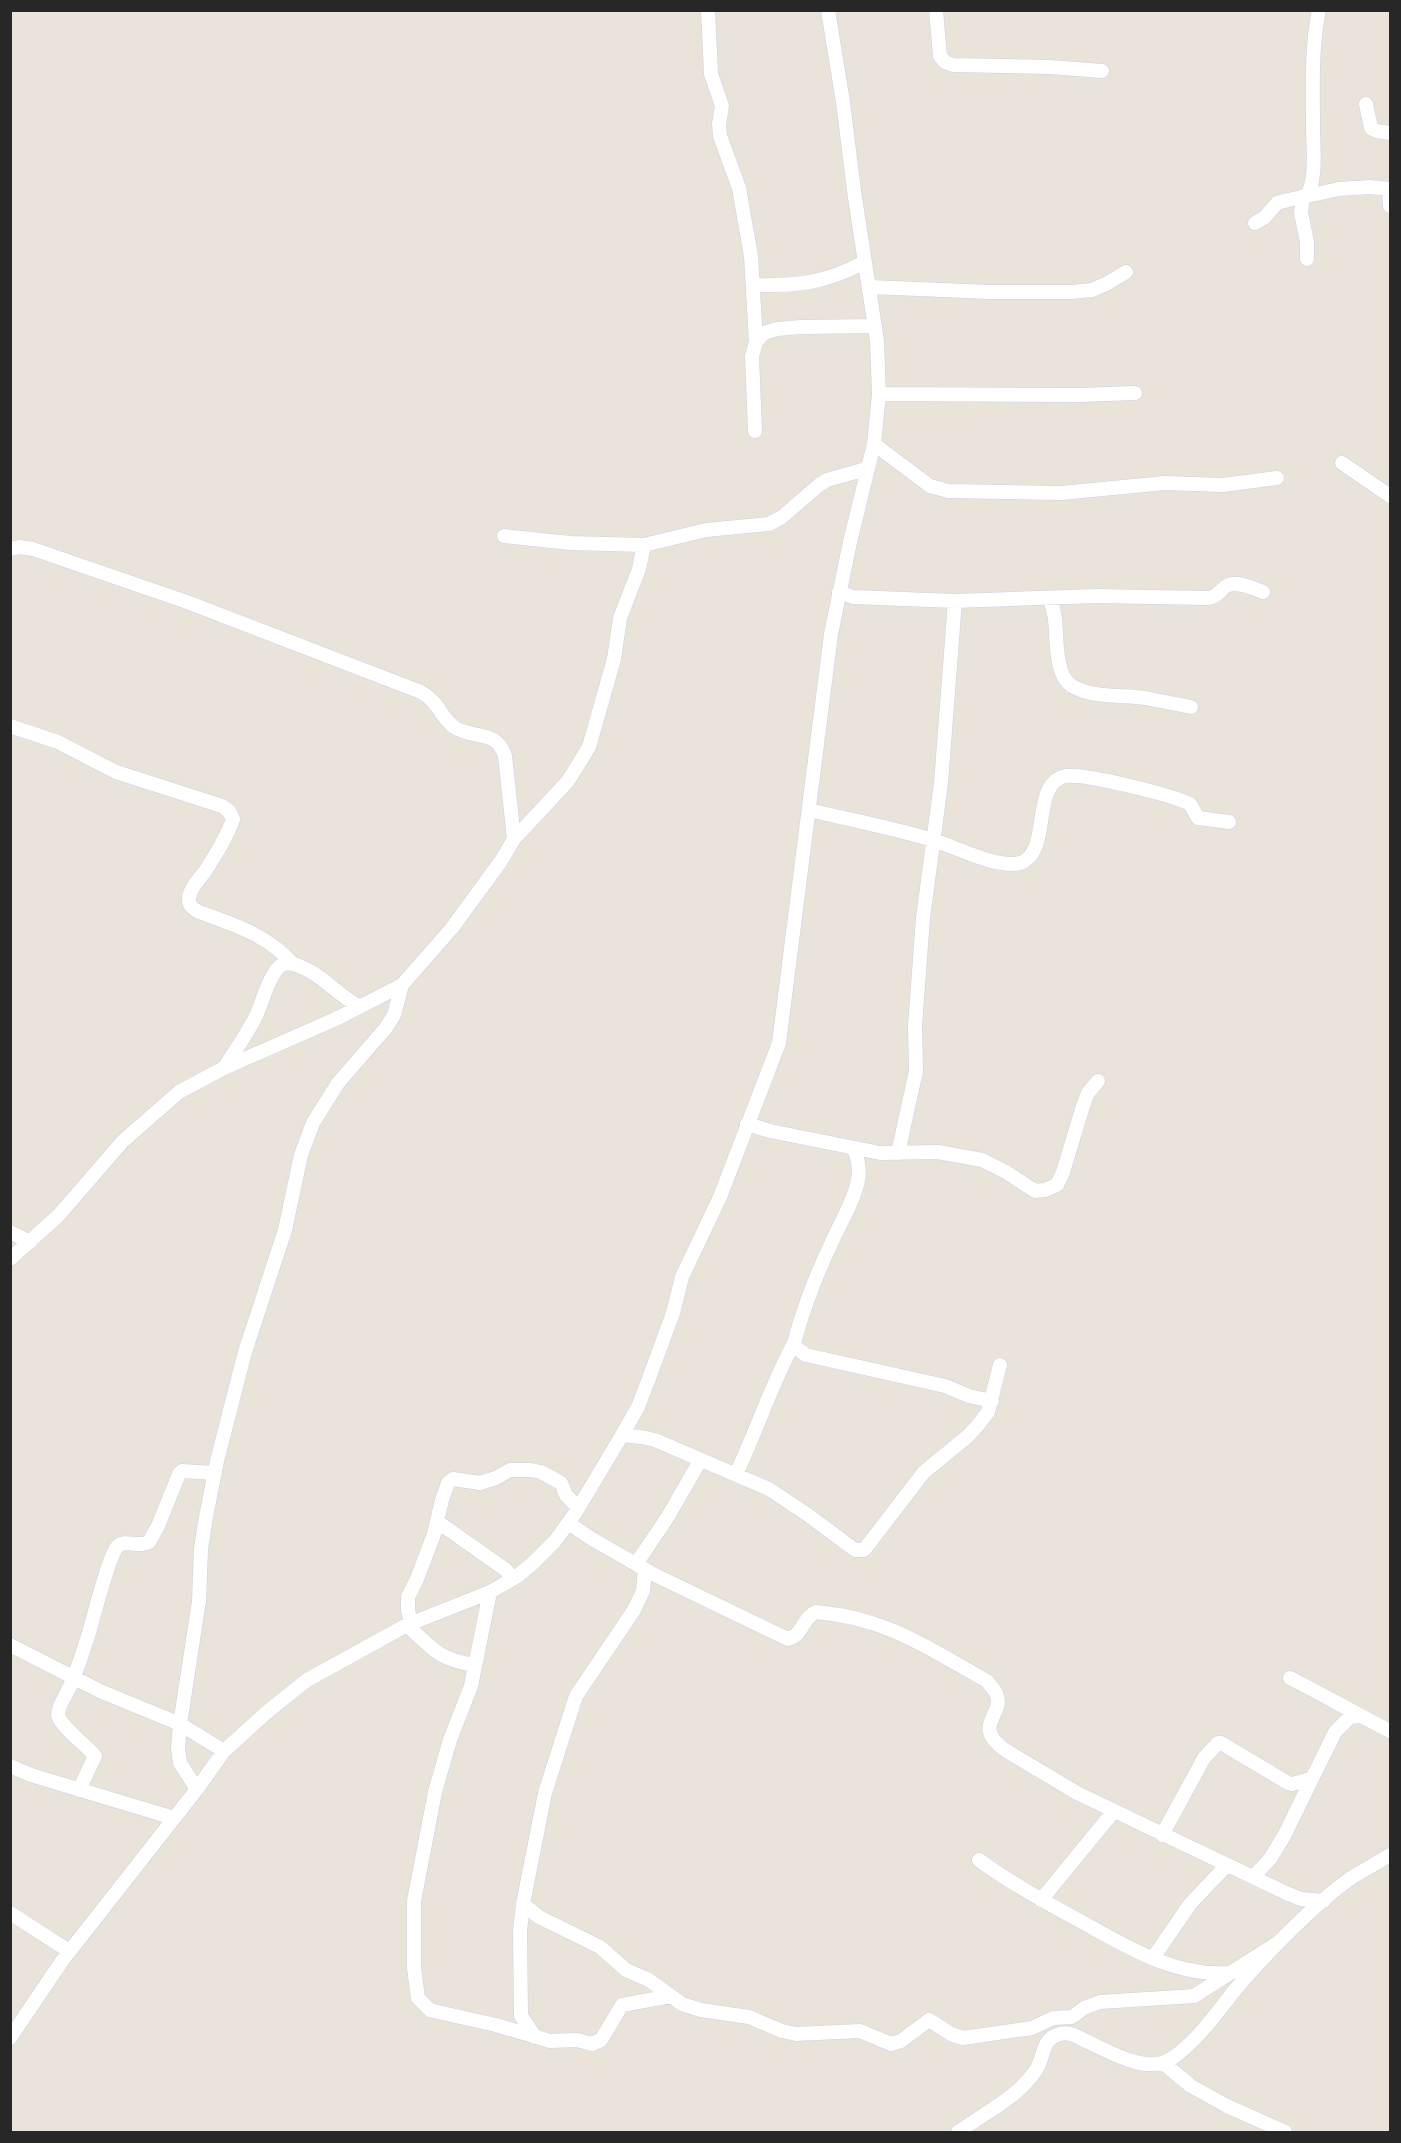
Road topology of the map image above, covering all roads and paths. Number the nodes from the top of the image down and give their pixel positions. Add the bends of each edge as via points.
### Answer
1 (708, 10) edge
2 (828, 10) edge
3 (936, 10) edge
4 (1319, 10) edge
5 (1102, 71) dead end
6 (1366, 104) dead end
7 (1390, 133) edge
8 (1390, 189) edge
9 (1305, 196) junction
10 (1390, 206) edge
11 (1255, 224) dead end
12 (1307, 259) dead end
13 (865, 262) junction
14 (1126, 272) dead end
15 (753, 285) junction
16 (870, 287) junction
17 (875, 326) junction
18 (756, 342) junction
19 (1135, 393) dead end
20 (879, 394) junction
21 (754, 431) dead end
22 (874, 444) junction
23 (1342, 463) dead end
24 (866, 469) junction
25 (1277, 478) dead end
26 (1390, 496) edge
27 (504, 536) dead end
28 (644, 544) junction
29 (10, 549) edge
30 (838, 592) junction
31 (1263, 592) dead end
32 (1049, 598) junction
33 (955, 600) junction
34 (1191, 707) dead end
35 (10, 726) edge
36 (810, 810) junction
37 (1229, 822) dead end
38 (514, 839) junction
39 (933, 840) junction
40 (292, 963) junction
41 (402, 985) junction
42 (360, 1007) junction
43 (224, 1068) junction
44 (1098, 1081) dead end
45 (747, 1124) junction
46 (854, 1149) junction
47 (898, 1153) junction
48 (10, 1232) edge
49 (30, 1242) junction
50 (10, 1259) edge
51 (794, 1343) junction
52 (806, 1355) junction
53 (785, 1359) junction
54 (1000, 1365) dead end
55 (992, 1401) junction
56 (622, 1436) junction
57 (700, 1461) junction
58 (215, 1473) junction
59 (736, 1474) junction
60 (578, 1508) junction
61 (438, 1522) junction
62 (568, 1523) junction
63 (641, 1567) junction
64 (513, 1579) junction
65 (490, 1592) junction
66 (409, 1624) junction
67 (10, 1645) edge
68 (475, 1665) junction
69 (75, 1678) junction
70 (1290, 1678) dead end
71 (1361, 1716) junction
72 (180, 1724) junction
73 (1390, 1731) edge
74 (224, 1751) junction
75 (10, 1766) edge
76 (1311, 1779) junction
77 (197, 1789) junction
78 (79, 1790) junction
79 (1114, 1811) junction
80 (174, 1818) junction
81 (1162, 1835) junction
82 (1390, 1855) edge
83 (979, 1860) dead end
84 (1227, 1865) junction
85 (1253, 1877) junction
86 (1041, 1900) junction
87 (1324, 1901) junction
88 (523, 1904) junction
89 (10, 1913) edge
90 (1279, 1942) junction
91 (69, 1951) junction
92 (1153, 1958) junction
93 (1230, 1973) junction
94 (671, 1996) junction
95 (521, 2016) junction
96 (508, 2030) junction
97 (535, 2037) junction
98 (10, 2038) edge
99 (1163, 2063) junction
100 (958, 2133) edge
101 (1285, 2133) edge

1 - 15 street via 711,74 722,105 720,136 739,188
2 - 13 street
3 - 5 street via 940,56 953,65
4 - 9 street via 1315,28 1312,175
6 - 7 street via 1371,128
8 - 9 street via 1353,187
8 - 10 street
9 - 11 street via 1277,202
9 - 12 street via 1302,213
13 - 15 street via 807,284
13 - 16 street
14 - 16 street via 1092,290 1071,292
15 - 18 street
16 - 17 street
17 - 18 street via 777,329 764,333
17 - 20 street
18 - 21 street via 752,356
19 - 20 street
20 - 22 street
22 - 24 street
22 - 25 street via 930,486 948,491 1061,493 1166,483 1223,485
23 - 26 street
24 - 28 street via 827,480 769,524 706,530
24 - 30 street
27 - 28 street
28 - 38 street via 620,618 614,659 589,747 568,781
29 - 38 street via 33,549 152,589 422,692 436,703 452,726 490,737 499,744 505,756
30 - 33 street via 863,597
30 - 36 street
31 - 32 street via 1232,584 1207,598
32 - 33 street
32 - 34 street via 1054,609 1058,660 1067,682 1088,692
33 - 39 street
35 - 40 street via 58,742 139,781 229,811 231,826 193,889 189,903 193,909 248,930
36 - 39 street
36 - 45 street via 783,1030
37 - 39 street via 1198,818 1190,804 1163,795 1066,776 1054,781 1043,808 1035,850 1020,863 992,860
38 - 41 street via 452,928
39 - 47 street via 916,1011 915,1081
40 - 42 street
40 - 43 street via 278,967 256,1015
41 - 42 street
41 - 58 street via 394,1015 385,1029 338,1083 313,1123 301,1155 285,1230 245,1352
42 - 43 street
43 - 49 street via 179,1092 123,1141
44 - 47 street via 1083,1107 1064,1172 1057,1185 1045,1190 1035,1191 982,1160 938,1152
45 - 46 street
45 - 56 street via 720,1197 682,1277 673,1313 638,1407
46 - 47 street
46 - 51 street via 858,1180
48 - 49 street
49 - 50 street
51 - 52 street via 796,1350
51 - 53 street
52 - 53 street
52 - 55 street via 945,1386
53 - 59 street
54 - 55 street
55 - 59 street via 968,1436 924,1472 864,1550 855,1550 787,1501
56 - 57 street via 655,1440
56 - 60 street
57 - 59 street
57 - 63 street
58 - 69 street via 182,1471 149,1542 118,1546 103,1581
58 - 72 street via 201,1549 195,1638
60 - 61 street via 554,1478 531,1470 510,1470 480,1483 453,1479 442,1500
60 - 62 street
61 - 64 street
61 - 66 street via 408,1597
62 - 63 street
62 - 64 street via 555,1541
63 - 79 street via 788,1639 816,1612 854,1617 896,1630 987,1681 996,1692 997,1704 989,1726 996,1743
63 - 88 street via 643,1592 572,1705 545,1793
64 - 65 street
65 - 66 street
65 - 68 street
66 - 68 street via 437,1653
66 - 74 street via 307,1680
67 - 69 street
68 - 96 street via 435,1792 414,1901 414,1968 418,1998 430,2010
69 - 72 street
69 - 78 street via 58,1714 95,1756
70 - 71 street
71 - 73 street
71 - 76 street via 1350,1718 1335,1732
72 - 74 street
72 - 77 street via 180,1762
74 - 77 street
75 - 78 street
76 - 81 street via 1287,1783 1218,1743 1204,1758
76 - 85 street via 1284,1836
77 - 80 street
78 - 80 street
79 - 81 street
79 - 86 street
80 - 91 street
81 - 84 street
82 - 87 street via 1350,1879
83 - 86 street
84 - 85 street
84 - 92 street via 1190,1904
85 - 87 street via 1301,1899
86 - 92 street
87 - 90 street
88 - 94 street via 539,1917 600,1947 626,1970
88 - 95 street
89 - 91 street
90 - 93 street
90 - 99 street via 1186,2047
91 - 98 street
92 - 93 street via 1202,1972
93 - 94 street via 1194,1996 1100,2002 1072,2017 1053,2018 1032,2028 1000,2034 959,2037 929,2020 891,2044 860,2031 796,2034 749,2017 701,2010
94 - 97 street via 622,2005 597,2043
95 - 96 street
95 - 97 street
96 - 97 street
99 - 100 street via 1131,2060 1071,2034 1060,2034 1047,2042 1035,2071 1019,2089
99 - 101 street via 1227,2106

